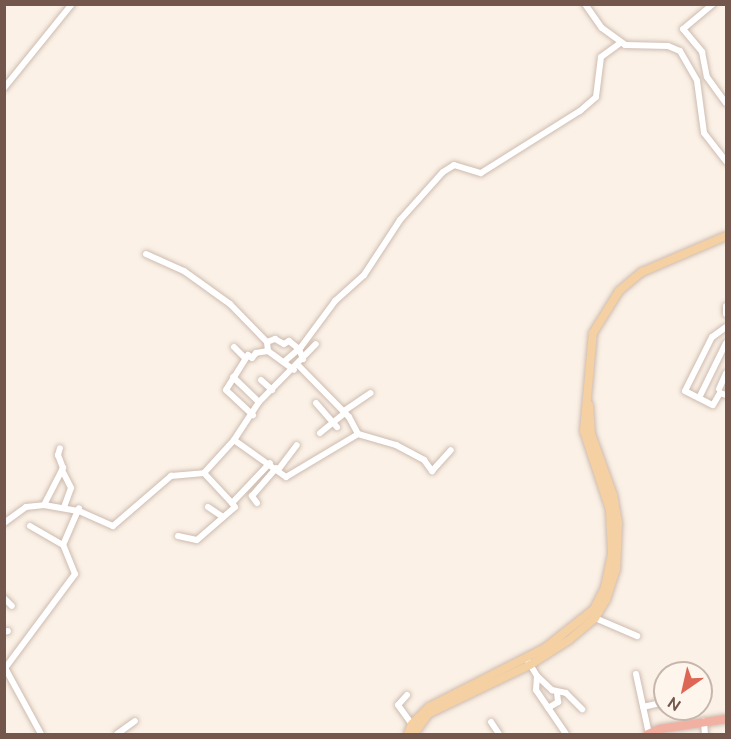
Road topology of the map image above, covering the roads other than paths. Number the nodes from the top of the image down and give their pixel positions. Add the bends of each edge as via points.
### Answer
1 (72, 4) edge
2 (585, 4) edge
3 (712, 4) edge
4 (620, 43) junction
5 (4, 88) edge
6 (726, 104) edge
7 (726, 161) edge
8 (726, 238) edge
9 (146, 254) dead end
10 (726, 306) edge
11 (726, 314) edge
12 (726, 324) edge
13 (712, 337) junction
14 (267, 342) junction
15 (726, 343) edge
16 (316, 344) dead end
17 (234, 347) dead end
18 (299, 349) junction
19 (268, 351) junction
20 (245, 358) junction
21 (285, 361) junction
22 (298, 365) junction
23 (726, 374) edge
24 (233, 377) junction
25 (261, 380) dead end
26 (719, 388) dead end
27 (272, 390) junction
28 (371, 393) dead end
29 (726, 396) edge
30 (699, 398) junction
31 (259, 402) junction
32 (316, 403) dead end
33 (344, 412) junction
34 (253, 415) junction
35 (335, 425) junction
36 (320, 433) dead end
37 (358, 434) junction
38 (234, 440) junction
39 (297, 445) dead end
40 (60, 448) dead end
41 (451, 450) dead end
42 (270, 463) junction
43 (277, 469) junction
44 (62, 470) junction
45 (204, 473) junction
46 (185, 475) junction
47 (187, 483) dead end
48 (232, 503) junction
49 (257, 503) dead end
50 (44, 504) junction
51 (63, 507) junction
52 (208, 507) dead end
53 (79, 510) junction
54 (223, 517) junction
55 (4, 523) edge
56 (30, 526) dead end
57 (178, 536) dead end
58 (63, 545) junction
59 (4, 598) edge
60 (12, 606) dead end
61 (595, 618) junction
62 (637, 636) dead end
63 (528, 661) junction
64 (5, 666) edge
65 (636, 674) dead end
66 (537, 676) junction
67 (557, 693) junction
68 (407, 695) dead end
69 (653, 705) edge
70 (643, 707) junction
71 (548, 708) junction
72 (582, 709) dead end
73 (135, 721) dead end
74 (704, 721) joint
75 (491, 722) dead end
76 (412, 724) junction
77 (651, 734) edge
78 (41, 735) edge
79 (117, 735) edge
80 (408, 735) edge
81 (414, 735) edge
82 (499, 735) edge
83 (566, 735) edge
84 (705, 735) edge

1 - 5 street
2 - 4 street via 602,28
3 - 6 street via 683,29 702,52 707,76
4 - 7 street via 635,48 668,46 680,51 697,81 704,133
4 - 18 street via 601,57 596,97 580,111 481,172 454,165 442,172 399,220 368,269 335,301
8 - 61 main road via 644,275 612,306 598,331 589,406 591,435 613,495 618,524 614,578
8 - 63 main road via 642,272 619,291 597,323 591,341 584,418 586,441 610,510 612,553 608,575 599,600 586,619
9 - 14 street via 184,271 236,310
10 - 11 street
12 - 13 street
13 - 15 street
13 - 30 street via 685,391
14 - 18 street via 289,341
14 - 19 street
15 - 30 street
16 - 22 street
17 - 20 street
18 - 21 street
18 - 22 street
19 - 20 street
19 - 21 street
20 - 24 street
21 - 22 street
22 - 27 street
22 - 33 street
23 - 26 street
24 - 31 street
24 - 34 street via 226,392
25 - 27 street
27 - 31 street
28 - 33 street
29 - 30 street via 720,393 712,405
31 - 34 street
32 - 35 street
33 - 35 street
33 - 37 street
34 - 38 street
35 - 36 street
37 - 41 street via 396,445 424,460 432,471
37 - 43 street via 306,462 292,475 286,477
38 - 42 street
38 - 45 street
39 - 43 street
40 - 44 street
42 - 43 street
42 - 48 street
43 - 49 street via 252,496
44 - 50 street
44 - 51 street via 71,488
45 - 46 street
45 - 48 street
46 - 47 street
46 - 53 street via 171,476 113,526
48 - 54 street via 235,507
50 - 51 street
50 - 55 street via 26,507
51 - 53 street
52 - 54 street
53 - 58 street
54 - 57 street via 197,540
56 - 58 street
58 - 64 street via 75,573
59 - 60 street
61 - 62 street
61 - 63 main road via 569,640
63 - 66 street
63 - 76 main road via 429,707
63 - 81 main road via 428,714
64 - 78 street
65 - 70 street
66 - 67 street
66 - 71 street via 536,690
67 - 71 street via 558,702
67 - 72 street via 566,693
68 - 76 street via 398,705
69 - 70 street
70 - 77 street
71 - 83 street
73 - 79 street
74 - 77 highway
74 - 84 street
75 - 82 street
76 - 80 main road

